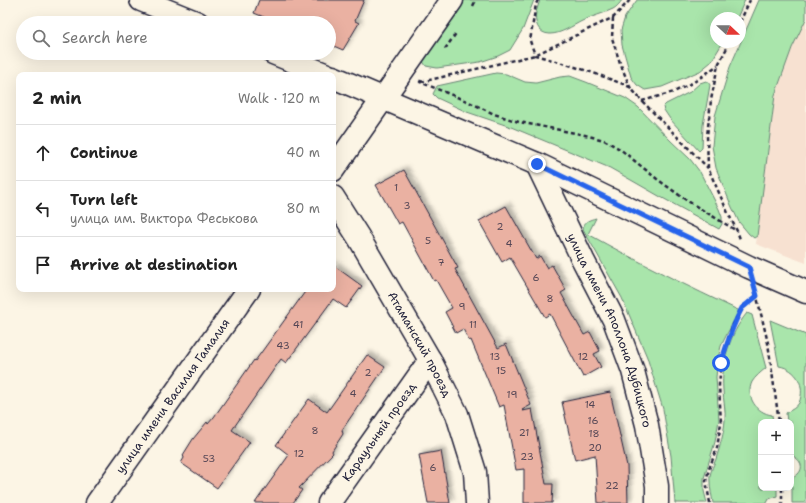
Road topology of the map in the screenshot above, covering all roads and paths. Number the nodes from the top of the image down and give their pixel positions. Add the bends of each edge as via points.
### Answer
1 (141, 0) edge
2 (476, 0) edge
3 (538, 0) edge
4 (630, 0) edge
5 (750, 0) edge
6 (461, 6) edge
7 (745, 12) edge
8 (181, 16) edge
9 (614, 17) junction
10 (458, 30) dead end
11 (727, 48) edge
12 (442, 53) dead end
13 (535, 55) junction
14 (290, 60) edge
15 (718, 65) junction
16 (320, 72) edge
17 (424, 76) dead end
18 (336, 78) edge
19 (420, 82) junction
20 (630, 88) junction
21 (387, 94) junction
22 (642, 101) junction
23 (537, 164) junction
24 (336, 166) edge
25 (708, 168) junction
26 (336, 202) edge
27 (738, 231) junction
28 (749, 267) junction
29 (247, 292) edge
30 (806, 292) edge
31 (757, 296) junction
32 (430, 360) junction
33 (779, 419) edge
34 (782, 491) edge
35 (97, 503) edge
36 (329, 503) edge
37 (477, 503) edge
38 (657, 503) edge
39 (710, 503) edge
40 (782, 503) edge

1 - 8 street
2 - 6 path
3 - 13 path via 530,41
4 - 9 path
5 - 7 path
6 - 21 street
9 - 13 path
9 - 20 path via 612,38
10 - 12 path
11 - 15 path
13 - 19 path
13 - 20 path
14 - 16 street
15 - 22 path via 674,92
15 - 25 path via 707,136
17 - 19 path
18 - 21 street
19 - 21 path
19 - 27 path via 494,114 604,140 620,149 686,200
20 - 22 path
21 - 23 street
21 - 24 street
22 - 25 path
23 - 28 street
23 - 38 street, улица имени Аполлона Дубицкого via 614,320 633,371 647,425 657,486
25 - 27 path
26 - 32 street, Атаманский проезд
27 - 28 path
28 - 30 street
28 - 31 path
29 - 35 street, улица имени Василия Гамалия
31 - 33 path via 768,343
31 - 39 path via 740,311 721,363 719,385 722,423 706,481
32 - 36 street, Караульный проезд
32 - 37 street, Атаманский проезд via 457,414 475,472
34 - 40 path

